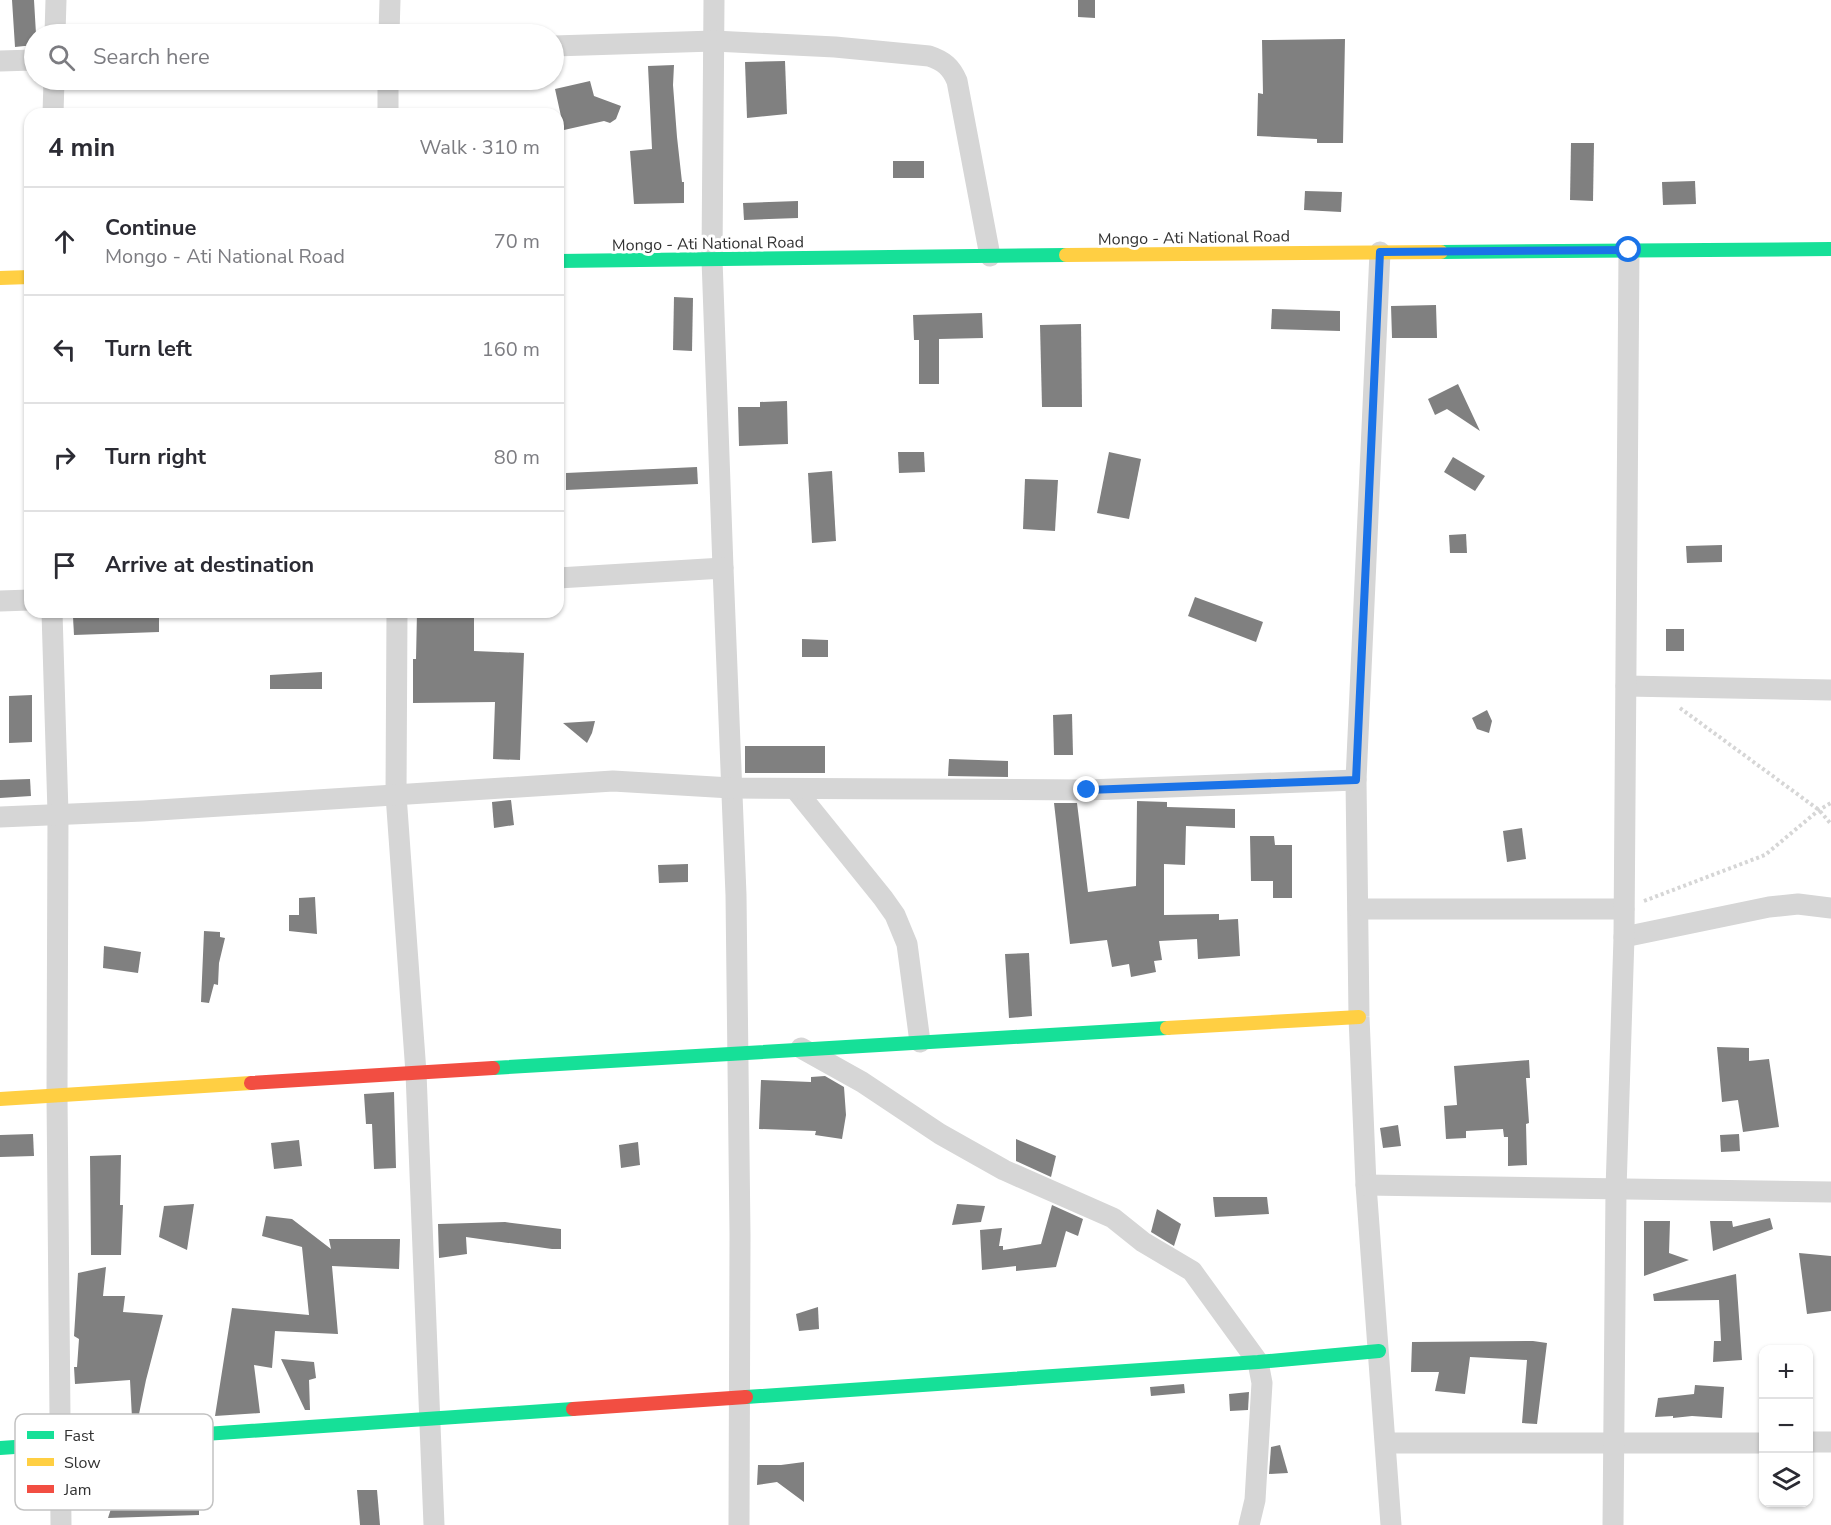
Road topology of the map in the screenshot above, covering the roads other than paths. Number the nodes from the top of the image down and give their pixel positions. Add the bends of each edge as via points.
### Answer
1 (56, 0) edge
2 (390, 0) edge
3 (714, 0) edge
4 (56, 24) edge
5 (389, 24) edge
6 (714, 41) junction
7 (564, 46) edge
8 (0, 60) edge
9 (24, 60) edge
10 (54, 90) edge
11 (388, 90) edge
12 (53, 108) edge
13 (388, 108) edge
14 (1831, 249) edge
15 (1629, 250) junction
16 (1380, 252) junction
17 (990, 256) junction
18 (712, 259) junction
19 (564, 261) edge
20 (24, 277) edge
21 (0, 278) edge
22 (723, 568) junction
23 (564, 578) edge
24 (24, 600) edge
25 (0, 601) edge
26 (52, 618) edge
27 (397, 618) edge
28 (1626, 686) junction
29 (1831, 690) edge
30 (1356, 780) junction
31 (732, 788) junction
32 (795, 789) junction
33 (396, 795) junction
34 (58, 813) junction
35 (0, 817) edge
36 (1831, 908) edge
37 (1358, 909) junction
38 (1624, 909) junction
39 (1623, 937) junction
40 (1359, 1017) junction
41 (920, 1042) junction
42 (801, 1048) junction
43 (738, 1052) junction
44 (416, 1073) junction
45 (57, 1096) junction
46 (0, 1099) edge
47 (1366, 1185) junction
48 (1616, 1190) junction
49 (1831, 1192) edge
50 (1379, 1351) junction
51 (1258, 1362) junction
52 (739, 1398) junction
53 (61, 1414) edge
54 (430, 1419) junction
55 (213, 1434) edge
56 (1813, 1442) edge
57 (1831, 1442) edge
58 (1386, 1443) junction
59 (1759, 1443) edge
60 (1613, 1444) junction
61 (15, 1447) edge
62 (0, 1448) edge
63 (434, 1525) edge
64 (739, 1525) edge
65 (1249, 1525) edge
66 (1391, 1525) edge
67 (1613, 1525) edge

1 - 4 street
2 - 5 street
3 - 6 street
6 - 7 street
6 - 17 street via 835,47 941,60 951,68 957,81
6 - 18 street
8 - 9 street
10 - 12 street
11 - 13 street
14 - 15 street, Mongo - Ati National Road
15 - 16 street, Mongo - Ati National Road
15 - 28 street
16 - 17 street, Mongo - Ati National Road
16 - 30 street
17 - 18 street, Mongo - Ati National Road
18 - 19 street, Mongo - Ati National Road
18 - 22 street
20 - 21 street
22 - 23 street
22 - 31 street
24 - 25 street
26 - 34 street
27 - 33 street
28 - 29 street
28 - 38 street
30 - 32 street via 1087,790
30 - 37 street
31 - 32 street
31 - 33 street via 613,781
31 - 43 street
32 - 41 street via 895,915 907,944
33 - 34 street
33 - 44 street
34 - 35 street
34 - 45 street
36 - 39 street via 1769,906
37 - 38 street
37 - 40 street
38 - 39 street
39 - 48 street
40 - 41 street
40 - 47 street
41 - 42 street
42 - 43 street
42 - 51 street via 1005,1170 1113,1218 1143,1242 1192,1271
43 - 44 street
43 - 52 street
44 - 45 street
44 - 54 street
45 - 46 street
45 - 53 street
47 - 48 street
47 - 50 street
48 - 49 street
48 - 60 street
50 - 51 street
50 - 58 street
51 - 52 street
51 - 65 street via 1262,1383 1255,1500
52 - 54 street
52 - 64 street
54 - 55 street
54 - 63 street
56 - 57 street
58 - 60 street
58 - 66 street
59 - 60 street
60 - 67 street
61 - 62 street

